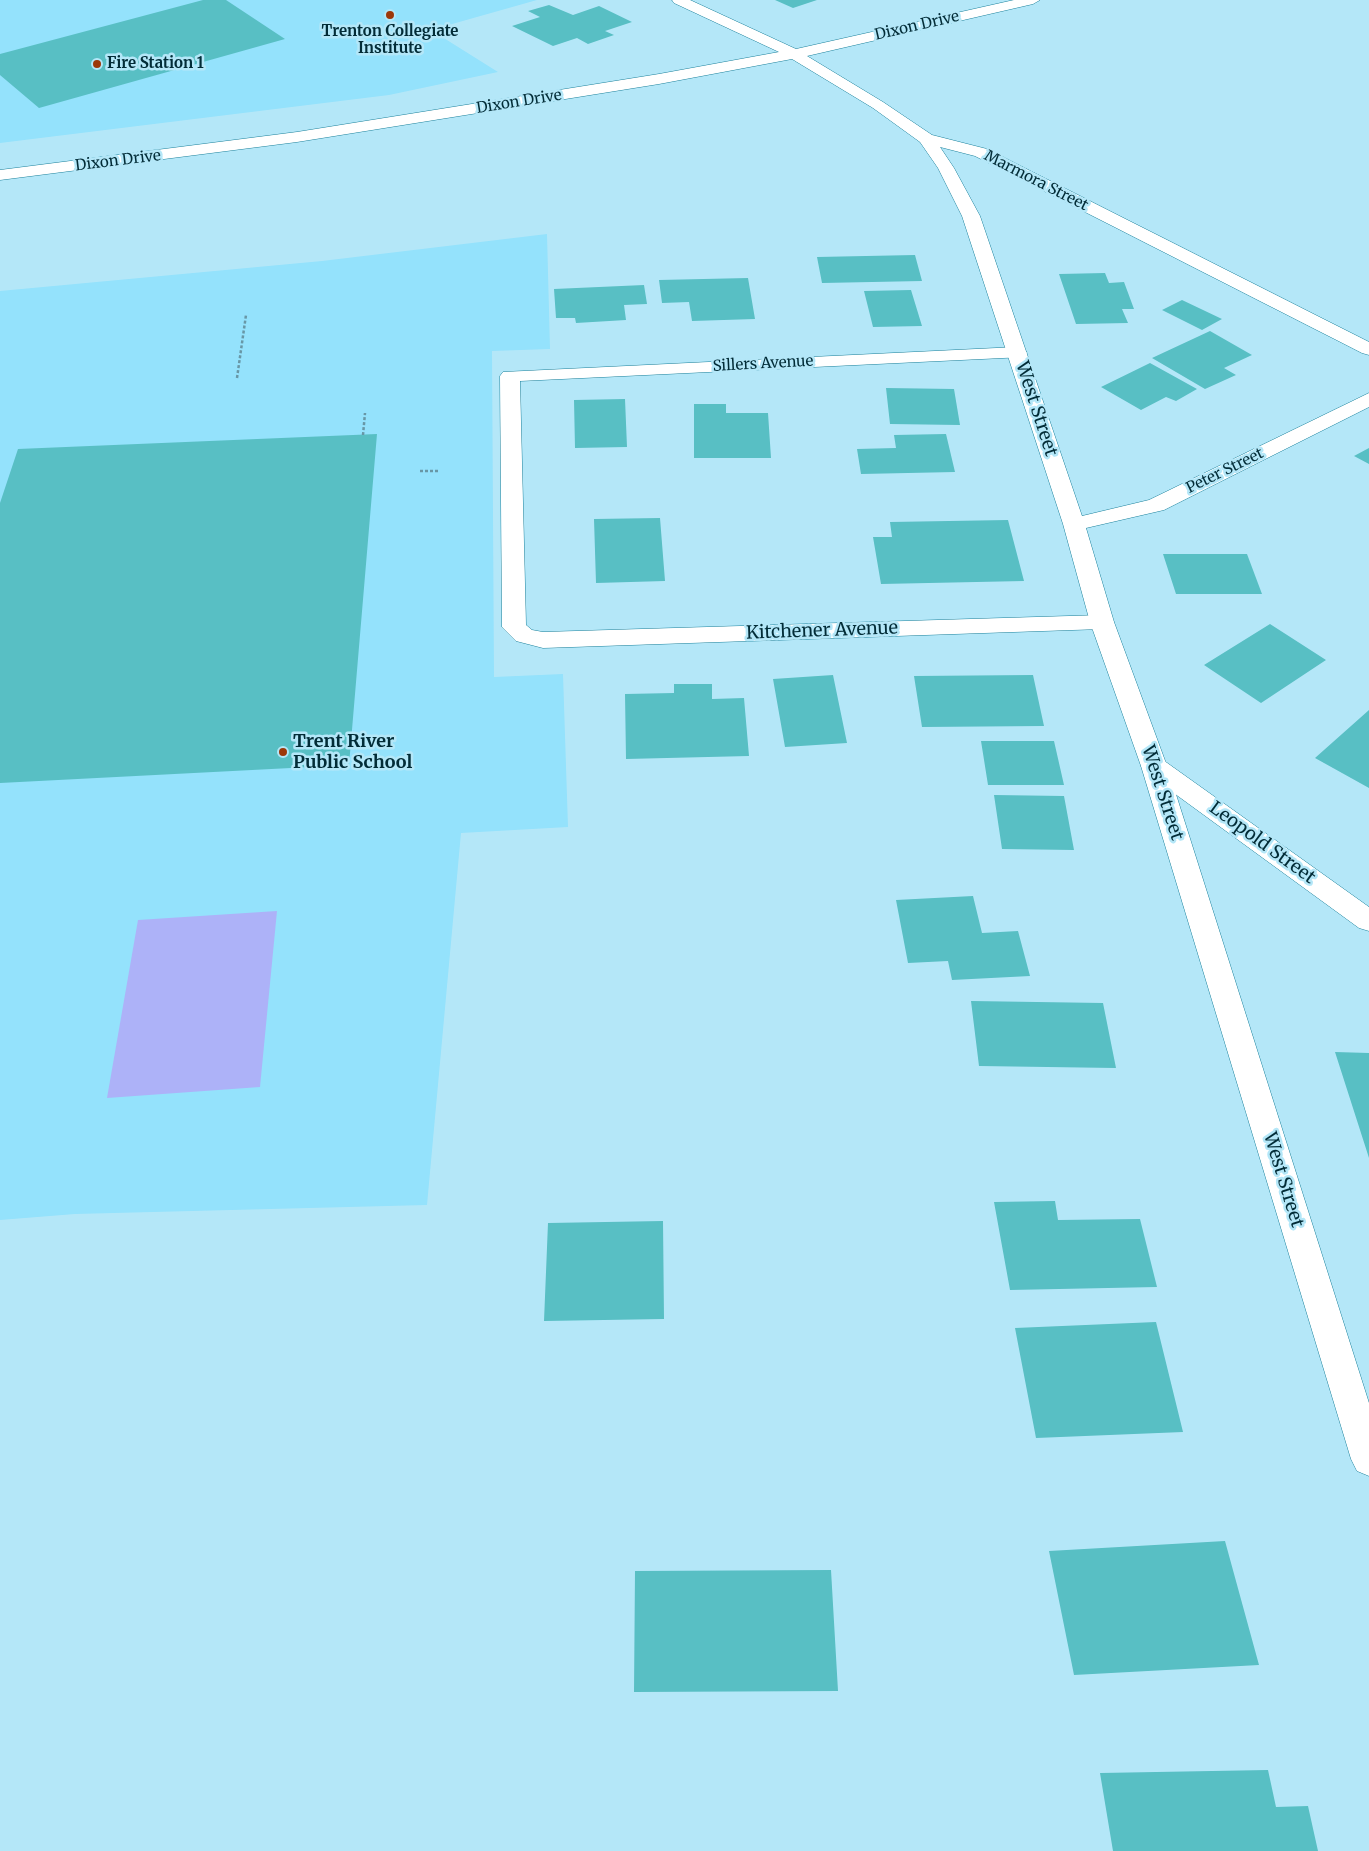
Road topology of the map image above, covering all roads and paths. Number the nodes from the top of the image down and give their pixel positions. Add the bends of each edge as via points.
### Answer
1 (679, 0) edge
2 (1033, 0) edge
3 (794, 54) junction
4 (926, 140) junction
5 (0, 175) edge
6 (246, 315) dead end
7 (1369, 349) edge
8 (1017, 353) junction
9 (237, 378) dead end
10 (1369, 399) edge
11 (365, 413) dead end
12 (363, 435) dead end
13 (420, 471) dead end
14 (440, 471) dead end
15 (1074, 524) junction
16 (1102, 622) junction
17 (543, 640) joint
18 (1154, 766) junction
19 (1369, 921) edge
20 (1369, 1459) edge

1 - 3 street, Marmora Street
2 - 3 street, Dixon Drive
3 - 4 street, Marmora Street via 878,105
3 - 5 street, Dixon Drive via 346,129
4 - 7 street, Marmora Street via 980,152
4 - 8 street, West Street via 946,168 971,216
6 - 9 path
8 - 15 street, West Street
8 - 17 street, Sillers Avenue via 510,376 514,627 524,636
10 - 15 street, Peter Street via 1156,504
11 - 12 path
13 - 14 path
15 - 16 street, West Street
16 - 17 street, Kitchener Avenue
16 - 18 street, West Street
18 - 19 street, Leopold Street
18 - 20 street, West Street

